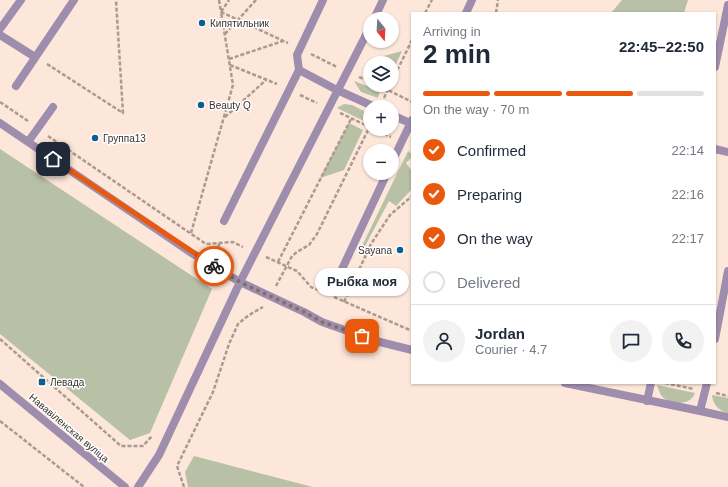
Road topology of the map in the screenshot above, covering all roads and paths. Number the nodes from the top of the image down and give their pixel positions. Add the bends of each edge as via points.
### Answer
1 (21, 0) edge
2 (74, 0) edge
3 (116, 0) edge
4 (219, 0) edge
5 (229, 0) edge
6 (256, 0) edge
7 (323, 0) edge
8 (383, 0) edge
9 (432, 0) edge
10 (472, 0) edge
11 (498, 0) edge
12 (728, 4) edge
13 (221, 12) junction
14 (377, 12) edge
15 (426, 12) edge
16 (466, 12) edge
17 (496, 12) edge
18 (0, 29) edge
19 (0, 35) edge
20 (225, 35) junction
21 (363, 40) edge
22 (283, 41) dead end
23 (411, 42) edge
24 (35, 57) junction
25 (229, 59) junction
26 (716, 62) edge
27 (399, 67) edge
28 (299, 70) junction
29 (266, 80) dead end
30 (16, 86) dead end
31 (337, 90) junction
32 (392, 92) edge
33 (0, 102) edge
34 (363, 102) edge
35 (411, 102) edge
36 (53, 107) dead end
37 (224, 117) junction
38 (399, 117) edge
39 (351, 119) dead end
40 (411, 121) edge
41 (0, 123) edge
42 (38, 128) junction
43 (28, 142) junction
44 (399, 147) edge
45 (716, 149) edge
46 (728, 152) edge
47 (384, 180) edge
48 (411, 197) edge
49 (224, 222) dead end
50 (191, 233) junction
51 (221, 243) junction
52 (256, 252) junction
53 (278, 262) dead end
54 (210, 264) junction
55 (728, 271) edge
56 (240, 282) junction
57 (334, 284) dead end
58 (344, 302) dead end
59 (716, 334) edge
60 (0, 339) edge
61 (411, 350) edge
62 (0, 384) edge
63 (570, 384) edge
64 (651, 384) edge
65 (707, 384) edge
66 (647, 401) junction
67 (700, 411) junction
68 (728, 416) edge
69 (0, 422) edge
70 (155, 429) dead end
71 (186, 450) dead end
72 (82, 486) edge
73 (125, 487) edge
74 (138, 487) edge
75 (184, 487) edge

1 - 18 street
2 - 24 street
3 - 24 path via 122,113
4 - 13 path
5 - 13 path
6 - 20 path
7 - 28 street via 297,55
8 - 14 street
9 - 15 path
10 - 16 street
11 - 17 path
12 - 26 street
13 - 20 path
19 - 24 street
20 - 25 path
21 - 31 street
22 - 25 path
23 - 27 path
24 - 30 street
25 - 37 path via 233,85
28 - 31 street
28 - 49 street
29 - 37 path
31 - 34 street
31 - 52 street
32 - 35 path
33 - 42 path
36 - 42 street
37 - 50 path
38 - 40 street
39 - 53 path
40 - 44 street
41 - 43 street
42 - 43 street
42 - 50 path
43 - 54 street
45 - 46 street
47 - 57 street
48 - 58 path via 390,215 370,244
50 - 51 path via 206,244
51 - 52 path via 233,242
51 - 54 path
52 - 56 street
54 - 56 street
55 - 59 street
56 - 61 street via 322,322 376,341
56 - 74 street via 159,455
60 - 70 path via 121,446 143,446
62 - 73 street, Нававіленская вуліца
63 - 66 street
64 - 66 street
65 - 67 street
66 - 67 street
67 - 68 street
69 - 72 path
71 - 75 path via 177,466

